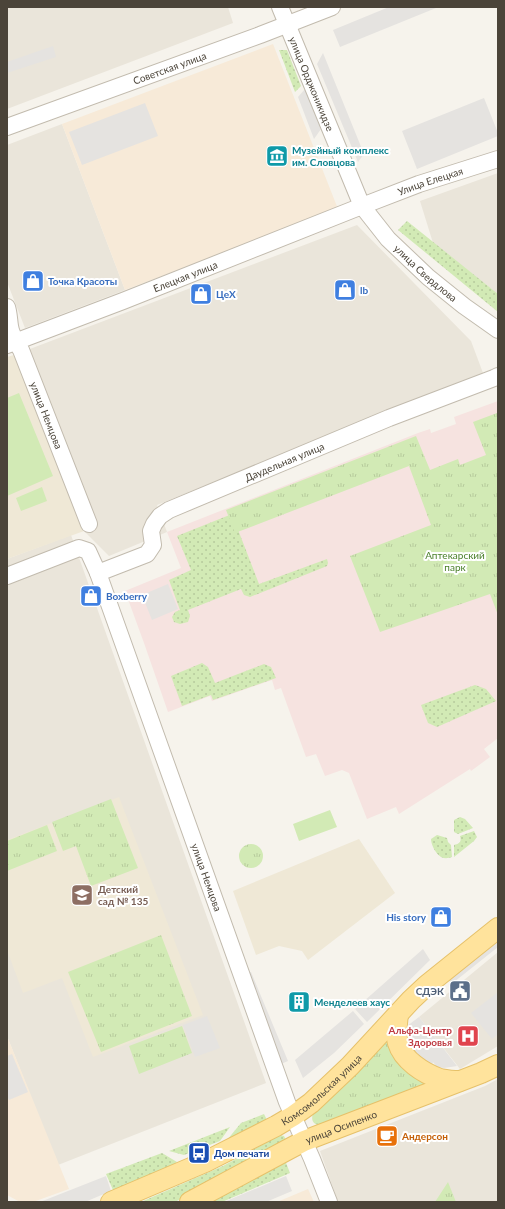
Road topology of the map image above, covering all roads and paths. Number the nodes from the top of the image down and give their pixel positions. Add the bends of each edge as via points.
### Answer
1 (280, 7) edge
2 (332, 7) edge
3 (287, 24) junction
4 (7, 127) edge
5 (498, 158) edge
6 (362, 206) junction
7 (7, 307) edge
8 (498, 330) edge
9 (11, 343) edge
10 (498, 376) edge
11 (89, 524) dead end
12 (98, 573) junction
13 (7, 576) edge
14 (498, 928) edge
15 (398, 1014) junction
16 (498, 1065) edge
17 (459, 1082) junction
18 (294, 1116) junction
19 (304, 1141) junction
20 (111, 1202) edge
21 (190, 1202) edge
22 (329, 1202) edge

1 - 3 street, улица Орджоникидзе
2 - 3 street, Советская улица
3 - 4 street, Советская улица
3 - 6 street, улица Орджоникидзе
5 - 6 street, Улица Елецкая
6 - 8 street, улица Свердлова via 388,239 428,277
6 - 9 street, Елецкая улица
7 - 9 street, улица Немцова
9 - 11 street, улица Немцова via 21,350
10 - 12 street, Даудельная улица via 389,418 169,510 154,524 153,545 147,554
12 - 13 street, улица Немцова via 88,550 78,548
12 - 18 street, улица Немцова
14 - 15 main road, Комсомольская улица via 427,985
15 - 17 main road via 398,1043 411,1062 433,1076
15 - 18 main road, Комсомольская улица via 350,1066
16 - 17 main road, улица Осипенко
17 - 19 main road, улица Осипенко
18 - 19 street, улица Немцова
18 - 20 main road, Комсомольская улица via 205,1162
19 - 21 main road, улица Осипенко
19 - 22 street, улица Немцова

